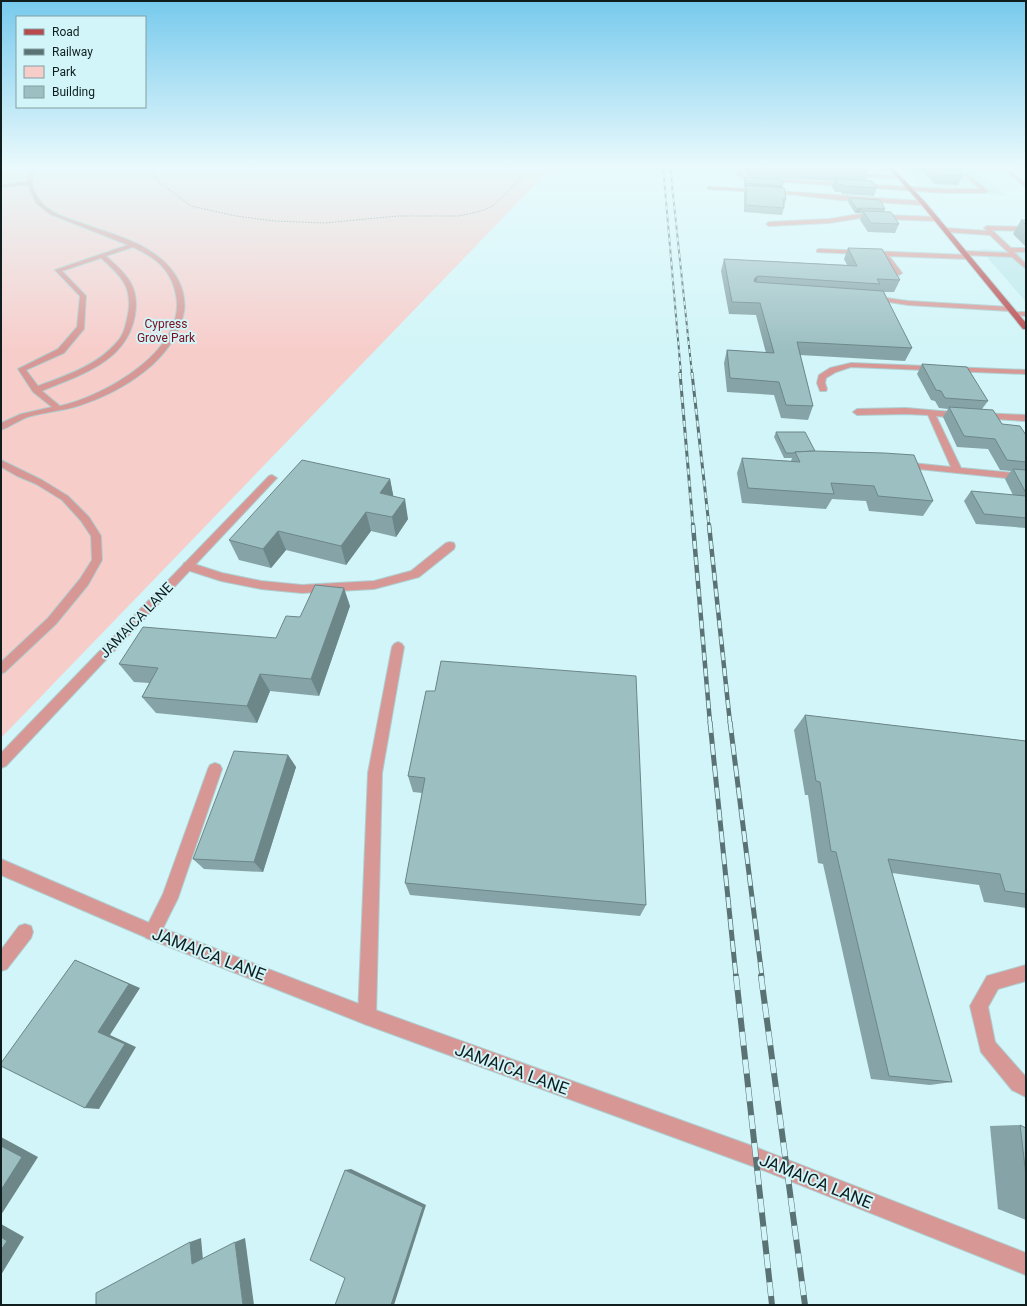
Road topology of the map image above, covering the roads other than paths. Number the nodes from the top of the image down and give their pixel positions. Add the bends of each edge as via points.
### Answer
1 (87, 227) edge
2 (943, 227) edge
3 (1026, 229) edge
4 (946, 230) junction
5 (992, 233) junction
6 (133, 245) junction
7 (1009, 250) junction
8 (1026, 250) edge
9 (819, 251) dead end
10 (885, 254) junction
11 (101, 255) junction
12 (966, 255) junction
13 (1014, 255) junction
14 (1026, 267) edge
15 (899, 273) dead end
16 (867, 298) edge
17 (1013, 311) junction
18 (1026, 314) edge
19 (1026, 327) edge
20 (1026, 372) edge
21 (823, 389) dead end
22 (36, 390) junction
23 (58, 408) junction
24 (857, 412) dead end
25 (931, 413) junction
26 (1026, 418) edge
27 (1, 427) edge
28 (1, 463) edge
29 (890, 464) edge
30 (957, 470) junction
31 (1026, 477) edge
32 (272, 478) dead end
33 (450, 546) dead end
34 (188, 566) junction
35 (398, 647) dead end
36 (1, 669) edge
37 (1, 762) edge
38 (215, 769) dead end
39 (1, 867) edge
40 (25, 932) dead end
41 (152, 932) junction
42 (1, 963) edge
43 (1026, 973) edge
44 (367, 1016) junction
45 (1026, 1088) edge
46 (1026, 1264) edge

1 - 6 street
2 - 4 main road
3 - 5 street via 987,228
4 - 5 street
4 - 12 main road
5 - 7 street
6 - 11 street
6 - 23 street via 152,254 166,266 176,281 181,296 180,316 174,332 164,349 130,378 104,392
7 - 8 street
7 - 13 street
9 - 10 street
10 - 12 street
10 - 15 street
11 - 22 street via 125,276 132,289 134,306 127,334 110,354 80,372
11 - 22 street via 58,270 83,296 81,327 61,351 22,369
12 - 13 street
12 - 17 main road
13 - 14 street
16 - 17 street
17 - 18 street
17 - 19 main road
20 - 21 street via 850,365 833,370 822,377
22 - 23 street
23 - 27 street via 17,418
24 - 25 street
25 - 26 street
25 - 30 street
28 - 36 street via 65,498 85,519 96,536 96,560 84,582 52,621
29 - 30 street
30 - 31 street
32 - 34 street, JAMAICA LANE
33 - 34 street via 414,574 374,584 302,589 261,585 221,577
34 - 37 street, JAMAICA LANE
35 - 44 street via 375,773
38 - 41 street via 170,898
39 - 41 street, JAMAICA LANE
40 - 42 street
41 - 44 street, JAMAICA LANE
43 - 45 street via 993,982 979,1006 987,1046
44 - 46 street, JAMAICA LANE via 755,1156

